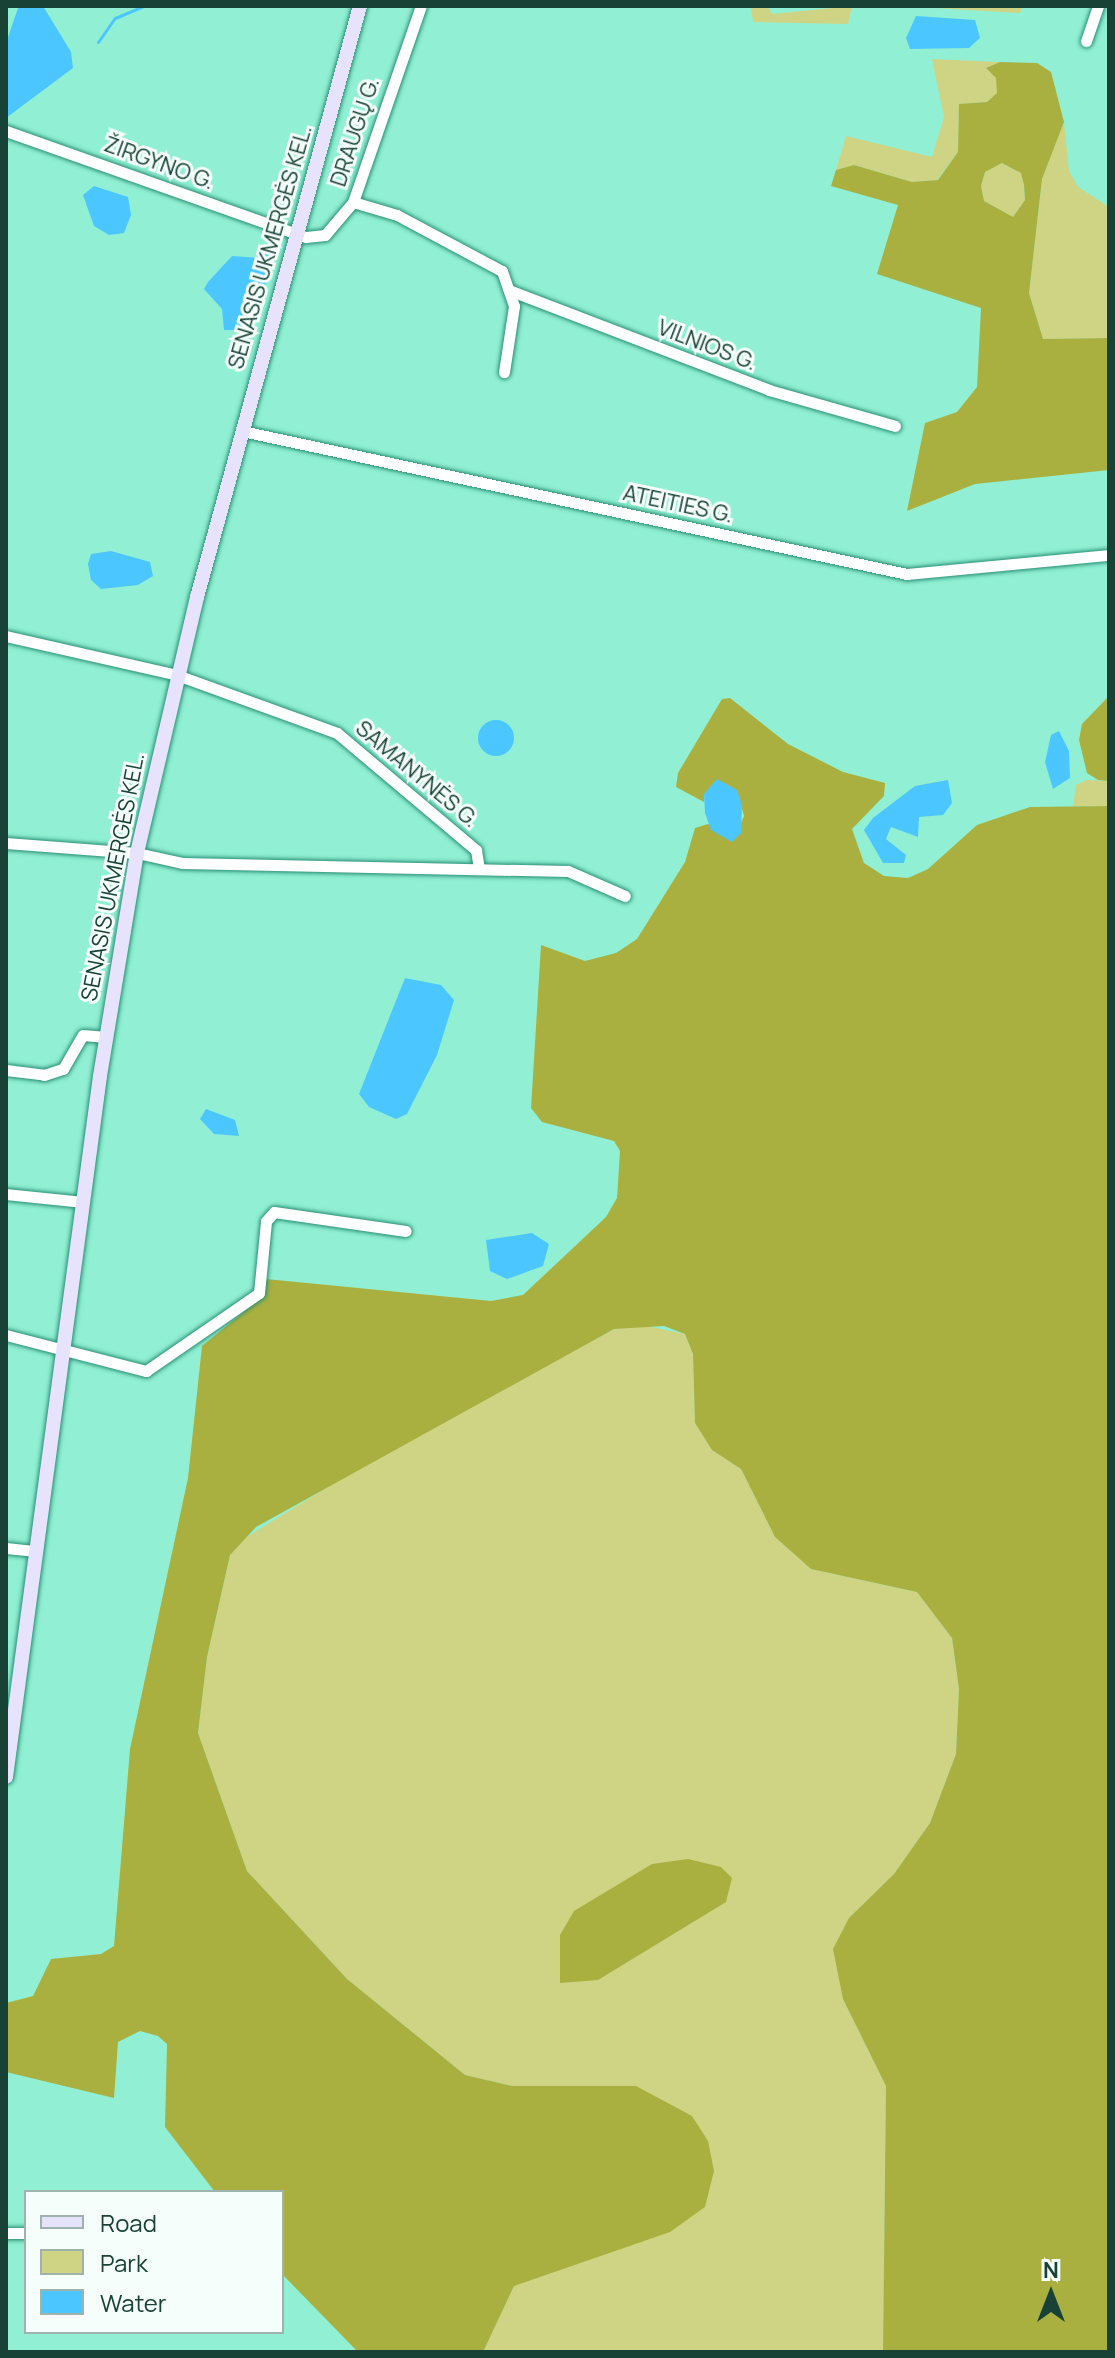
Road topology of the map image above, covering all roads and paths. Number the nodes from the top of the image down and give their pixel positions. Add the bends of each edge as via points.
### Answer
1 (360, 6) edge
2 (421, 6) edge
3 (1098, 6) edge
4 (1086, 41) dead end
5 (6, 131) edge
6 (353, 202) junction
7 (297, 232) junction
8 (509, 290) junction
9 (504, 372) dead end
10 (895, 426) dead end
11 (242, 431) junction
12 (1109, 555) edge
13 (6, 636) edge
14 (177, 675) junction
15 (6, 843) edge
16 (137, 853) junction
17 (479, 868) junction
18 (625, 896) dead end
19 (106, 1037) junction
20 (6, 1070) edge
21 (6, 1194) edge
22 (83, 1202) junction
23 (406, 1231) dead end
24 (6, 1335) edge
25 (63, 1349) junction
26 (6, 1548) edge
27 (36, 1551) junction
28 (6, 1777) edge

1 - 7 main road, SENASIS UKMERGĖS KEL.
2 - 6 street, DRAUGŲ G.
3 - 4 street
5 - 7 street, ŽIRGYNO G.
6 - 7 street, DRAUGŲ G. via 325,235
6 - 8 street, VILNIOS G. via 397,215 502,271
7 - 11 main road, SENASIS UKMERGĖS KEL.
8 - 9 street via 514,306
8 - 10 street, VILNIOS G. via 769,390
11 - 12 street, ATEITIES G. via 907,574
11 - 14 main road, SENASIS UKMERGĖS KEL.
13 - 14 street, SAMANYNĖS G.
14 - 16 main road, SENASIS UKMERGĖS KEL.
14 - 17 street, SAMANYNĖS G. via 337,733 476,850
15 - 16 street
16 - 17 street via 182,863
16 - 19 main road, SENASIS UKMERGĖS KEL.
17 - 18 street via 568,871
19 - 20 street via 83,1035 63,1069 44,1075
19 - 22 main road, SENASIS UKMERGĖS KEL.
21 - 22 street
22 - 25 main road, SENASIS UKMERGĖS KEL.
23 - 25 street via 274,1212 266,1221 259,1293 186,1349 140,1371
24 - 25 street
25 - 27 main road, SENASIS UKMERGĖS KEL.
26 - 27 street
27 - 28 main road, SENASIS UKMERGĖS KEL.

